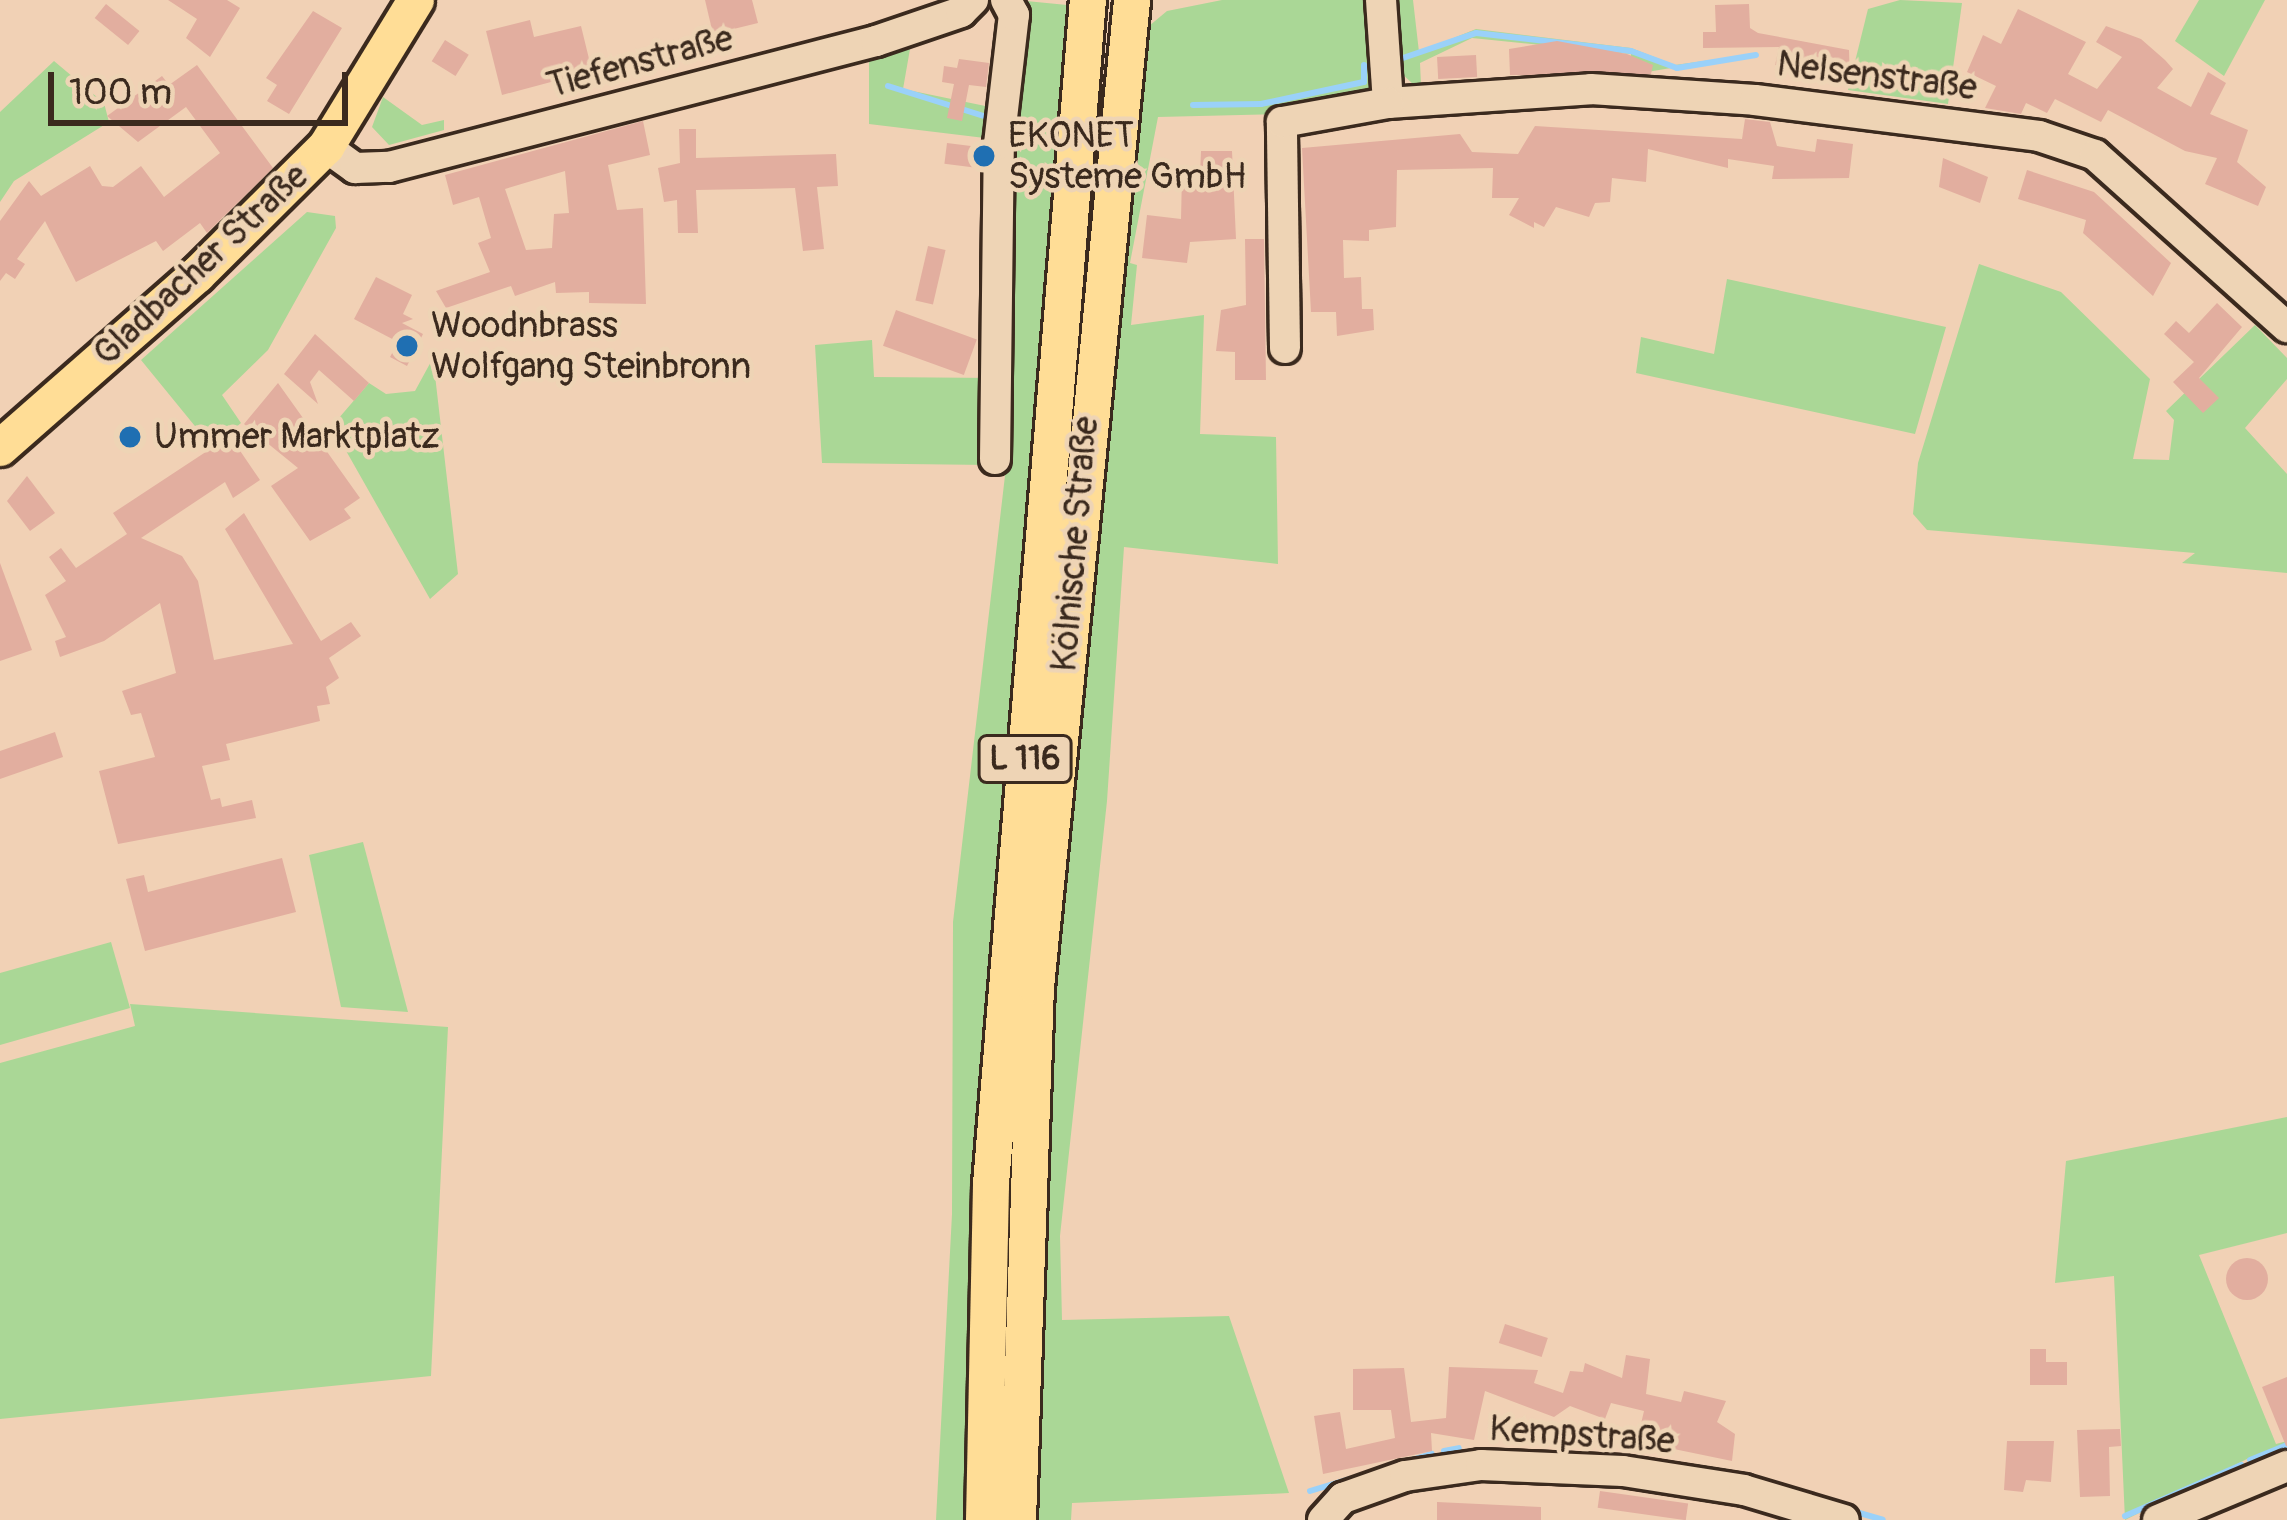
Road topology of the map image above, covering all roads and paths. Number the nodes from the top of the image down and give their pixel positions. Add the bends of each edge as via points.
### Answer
1 (416, 0) edge
2 (973, 0) edge
3 (1006, 0) edge
4 (1088, 0) edge
5 (1132, 0) edge
6 (1381, 0) edge
7 (1388, 103) junction
8 (326, 147) junction
9 (2287, 327) edge
10 (1286, 348) dead end
11 (0, 448) edge
12 (995, 459) dead end
13 (2287, 1466) edge
14 (2176, 1517) edge
15 (984, 1520) edge
16 (1018, 1520) edge
17 (1324, 1520) edge
18 (1844, 1520) edge

1 - 8 main road, Gladbacher Straße
2 - 8 street, Tiefenstraße via 961,12 876,41 389,167 355,168
3 - 12 street via 1014,15 999,144
4 - 15 main road, Kölnische Straße / L 116 via 992,1184
5 - 16 main road, Kölnische Straße / L 116 via 1036,987
6 - 7 street
7 - 9 street, Nelsenstraße via 1591,89 1755,100 2039,136 2112,168
7 - 10 street, Nelsenstraße via 1282,122
8 - 11 main road, Gladbacher Straße via 197,275
13 - 14 street
17 - 18 street, Kempstraße via 1343,1498 1406,1476 1481,1465 1623,1471 1744,1490

